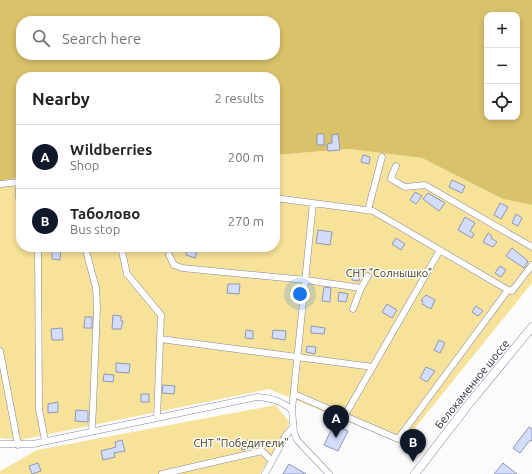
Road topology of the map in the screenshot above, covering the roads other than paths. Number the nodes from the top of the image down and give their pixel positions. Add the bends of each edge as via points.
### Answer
1 (382, 157) dead end
2 (396, 166) dead end
3 (16, 182) edge
4 (0, 184) edge
5 (280, 199) edge
6 (313, 203) junction
7 (368, 210) junction
8 (532, 247) edge
9 (440, 250) junction
10 (38, 252) edge
11 (86, 252) edge
12 (121, 252) edge
13 (169, 255) dead end
14 (532, 265) edge
15 (368, 276) dead end
16 (306, 280) junction
17 (361, 288) junction
18 (508, 290) junction
19 (353, 309) dead end
20 (532, 327) edge
21 (160, 339) junction
22 (0, 351) edge
23 (297, 355) junction
24 (373, 367) junction
25 (294, 394) junction
26 (292, 410) junction
27 (345, 415) junction
28 (157, 418) junction
29 (294, 427) junction
30 (92, 432) junction
31 (45, 441) junction
32 (0, 444) edge
33 (18, 444) junction
34 (272, 461) junction
35 (162, 474) edge
36 (265, 474) edge
37 (329, 474) edge
38 (415, 474) edge

1 - 7 street
2 - 8 street via 391,179 397,183 405,187 426,185
3 - 4 street
5 - 6 street
6 - 7 street
6 - 16 street
7 - 9 street
9 - 18 street
9 - 24 street
10 - 31 street via 38,409
11 - 30 street via 96,288 98,308
12 - 21 street via 127,274 161,315
13 - 16 street via 174,264 182,268
14 - 18 street via 512,291
15 - 17 street
16 - 17 street
16 - 23 street
17 - 19 street
18 - 27 street via 398,439
20 - 38 main road, Белокаменное шоссе
21 - 23 street
21 - 28 street
22 - 33 street
23 - 24 street
23 - 25 street
24 - 27 street
25 - 26 street
25 - 27 street
26 - 28 street via 280,400 257,397
26 - 29 street
28 - 30 street
29 - 34 street via 286,435
29 - 37 street via 297,440
30 - 31 street
31 - 33 street
32 - 33 street
34 - 35 street via 262,451
34 - 36 street

